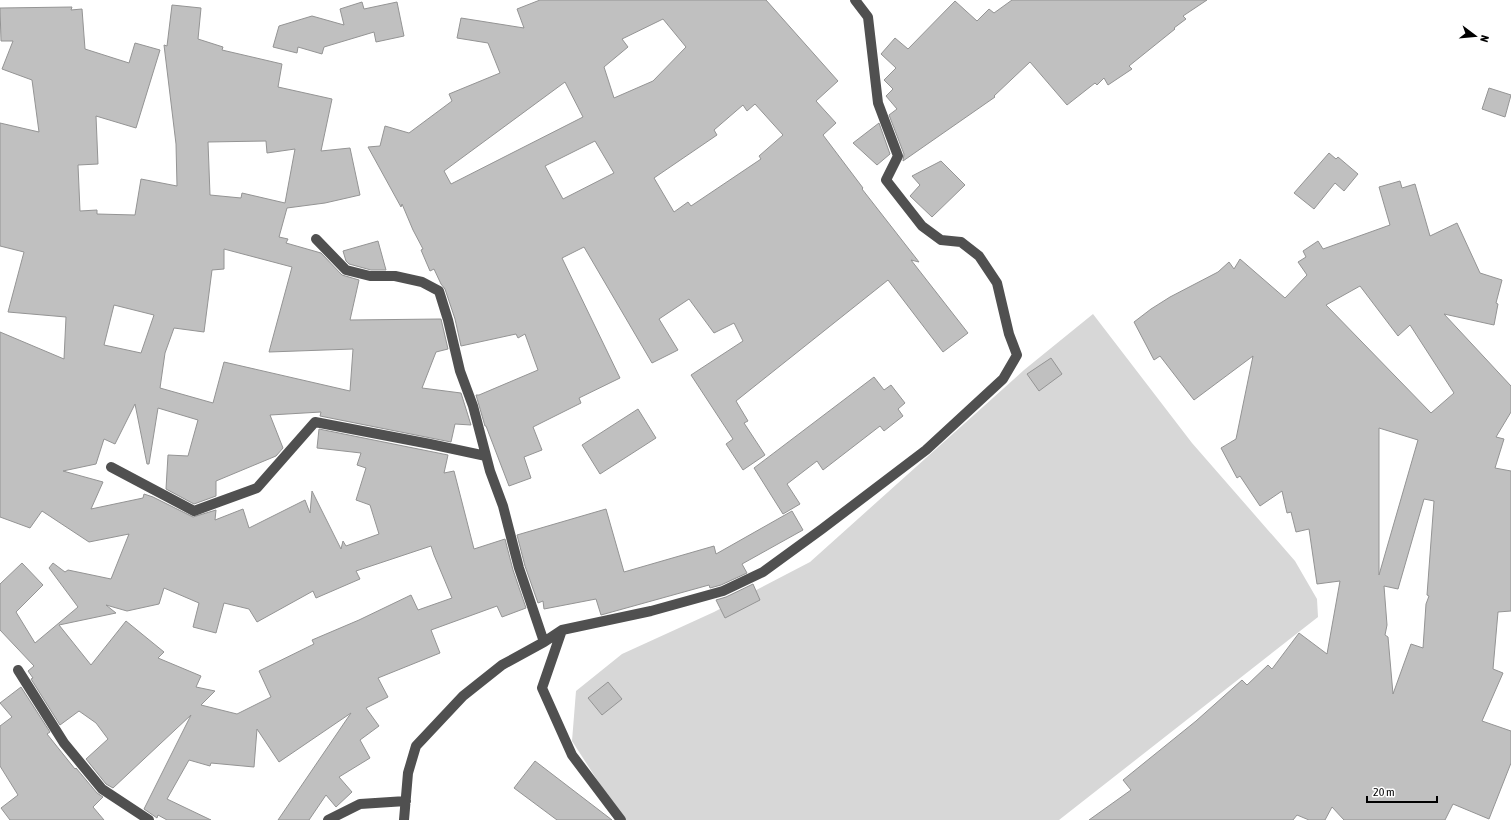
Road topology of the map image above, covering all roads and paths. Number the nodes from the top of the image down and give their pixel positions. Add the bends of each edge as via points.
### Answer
1 (855, 0) edge
2 (316, 239) dead end
3 (486, 456) junction
4 (111, 467) dead end
5 (562, 630) junction
6 (544, 642) junction
7 (18, 670) dead end
8 (406, 801) junction
9 (149, 820) edge
10 (328, 820) edge
11 (404, 820) edge
12 (621, 820) edge

1 - 5 street via 868,17 878,103 898,156 886,180 922,226 941,240 961,242 978,256 997,283 1009,334 1017,355 1003,379 926,450 762,572 723,592
2 - 3 street via 346,270 370,276 395,276 422,282 439,291
3 - 4 street via 315,422 256,488 194,511
3 - 6 street
5 - 6 street
5 - 12 street via 542,688 572,754
6 - 8 street via 502,665 463,696 416,746 408,773
7 - 9 street via 64,743 102,789
8 - 10 street via 360,804
8 - 11 street

